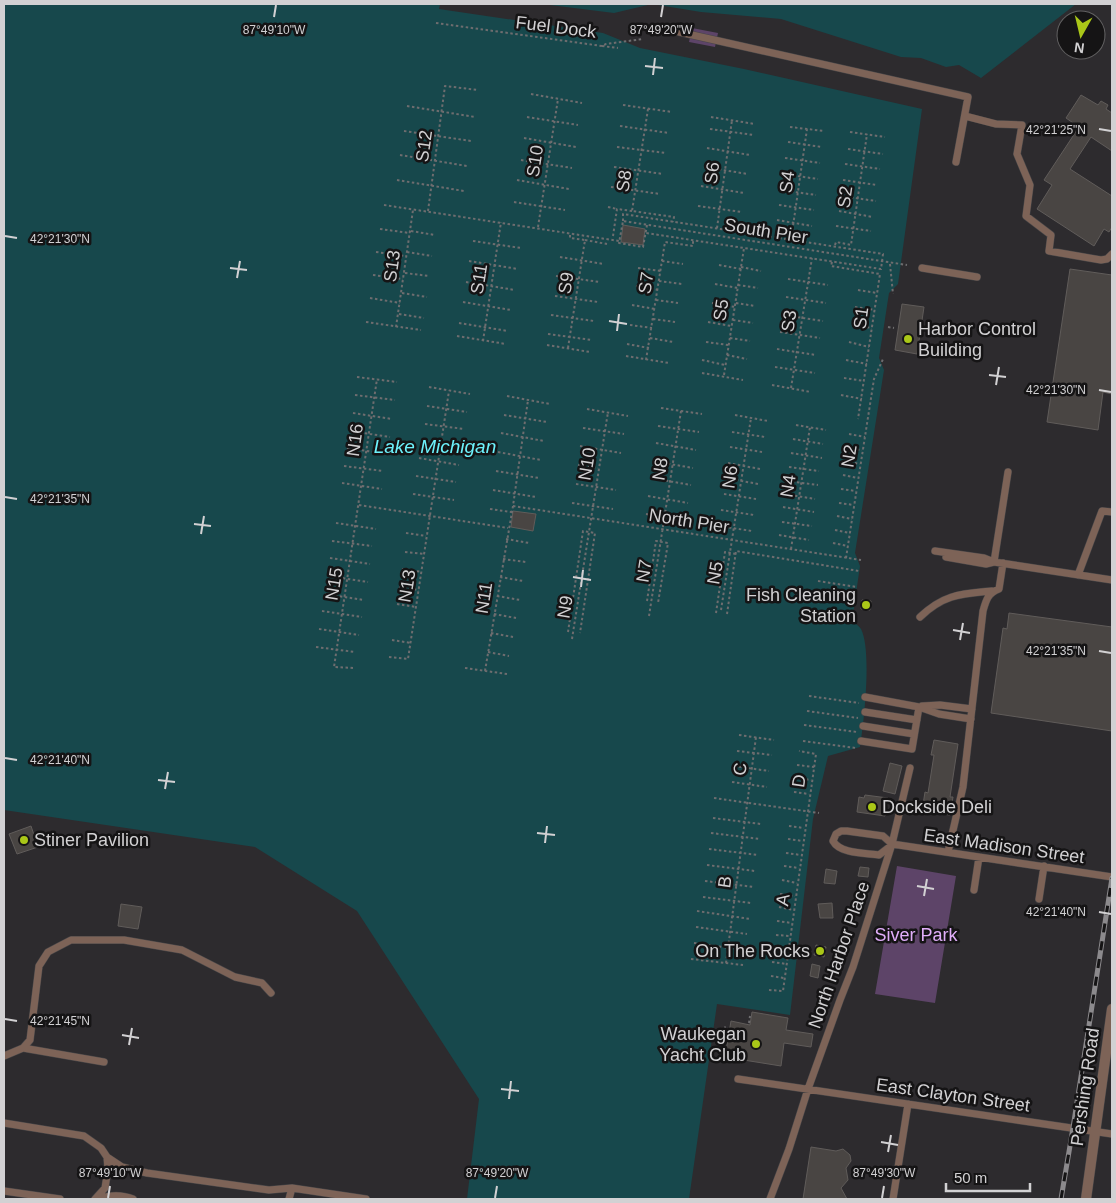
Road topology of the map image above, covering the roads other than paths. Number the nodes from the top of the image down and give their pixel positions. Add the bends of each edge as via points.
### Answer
1 (680, 32) dead end
2 (965, 116) junction
3 (956, 162) dead end
4 (1112, 254) edge
5 (922, 268) dead end
6 (977, 277) dead end
7 (1008, 472) dead end
8 (1112, 512) edge
9 (994, 562) junction
10 (1003, 563) junction
11 (1078, 575) junction
12 (1112, 580) edge
13 (992, 591) junction
14 (920, 617) dead end
15 (865, 700) road end
16 (919, 707) junction
17 (972, 709) junction
18 (971, 719) junction
19 (917, 720) junction
20 (914, 734) junction
21 (861, 745) road end
22 (910, 768) dead end
23 (892, 844) junction
24 (948, 852) junction
25 (979, 857) junction
26 (1044, 866) junction
27 (1112, 878) edge
28 (974, 890) dead end
29 (1039, 899) dead end
30 (271, 993) dead end
31 (1112, 1009) edge
32 (23, 1048) junction
33 (4, 1056) edge
34 (104, 1062) dead end
35 (738, 1079) dead end
36 (808, 1089) junction
37 (908, 1104) junction
38 (4, 1123) edge
39 (1094, 1131) junction
40 (1112, 1134) edge
41 (107, 1158) junction
42 (292, 1188) junction
43 (4, 1191) edge
44 (60, 1199) edge
45 (96, 1199) edge
46 (134, 1199) edge
47 (289, 1199) edge
48 (366, 1199) edge
49 (770, 1199) edge
50 (893, 1199) edge
51 (1086, 1199) edge

1 - 2 lane via 968,97
2 - 3 lane
2 - 4 lane via 996,124 1022,125 1018,154 1030,185 1026,216 1051,235 1049,251 1101,260
5 - 6 lane
7 - 9 lane
8 - 11 lane via 1102,511
9 - 9 lane via 984,558 935,552 947,558 986,564
9 - 10 lane
10 - 11 lane
10 - 13 lane via 999,589
11 - 12 lane
13 - 14 lane via 961,594 934,604
13 - 17 lane via 986,597 983,611
15 - 16 lane
16 - 17 lane via 940,705
16 - 18 lane
16 - 19 lane
17 - 18 lane
18 - 24 lane via 963,787
19 - 20 lane
19 - 20 lane via 864,722
20 - 21 lane via 912,749
22 - 23 lane, North Harbor Place
23 - 23 lane, East Madison Street via 883,836 847,831 836,834 833,841 841,849 879,855
23 - 24 lane, East Madison Street
23 - 36 lane, North Harbor Place via 853,968
24 - 25 lane, East Madison Street
25 - 26 lane, East Madison Street
25 - 28 lane
26 - 27 lane, East Madison Street
26 - 29 lane
30 - 32 lane via 262,983 235,976 182,950 124,940 71,940 48,952 39,966 30,1040
31 - 39 street, Pershing Road
32 - 33 lane
32 - 34 lane
35 - 36 lane, East Clayton Street
36 - 37 lane, East Clayton Street
36 - 49 lane, North Harbor Place
37 - 39 lane, East Clayton Street
37 - 50 lane
38 - 41 lane via 84,1136
39 - 40 lane, East Clayton Street
39 - 51 street, Pershing Road
41 - 42 lane via 122,1168 147,1173 268,1190
41 - 45 lane via 105,1188
42 - 47 lane
42 - 48 lane
43 - 44 lane
45 - 46 lane via 107,1196

